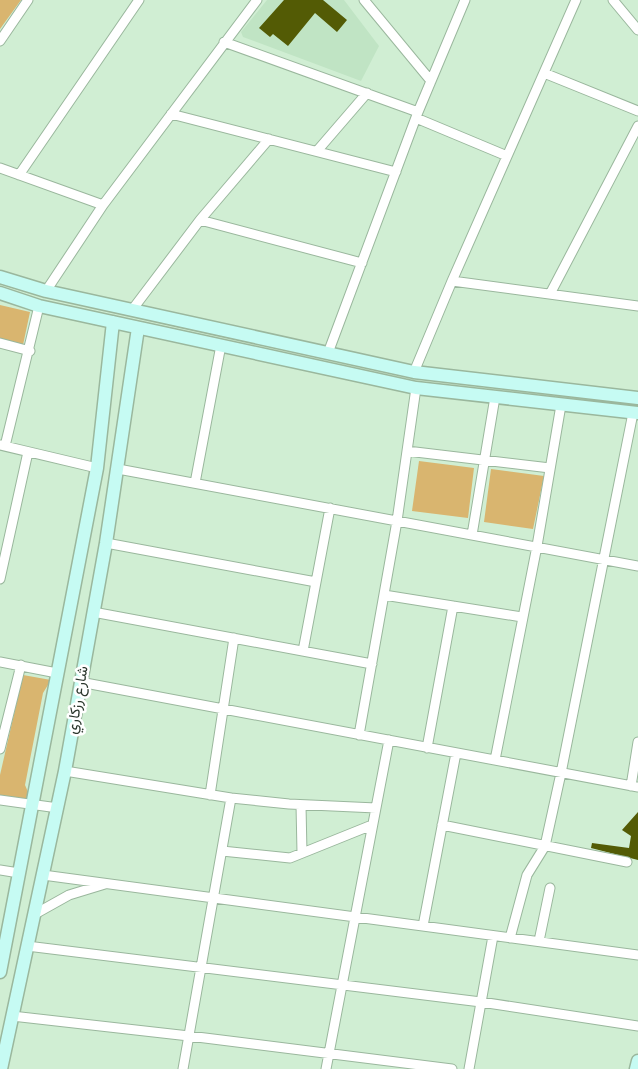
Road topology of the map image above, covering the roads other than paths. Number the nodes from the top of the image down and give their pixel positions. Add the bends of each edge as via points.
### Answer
1 (28, 0) edge
2 (139, 0) edge
3 (257, 0) edge
4 (364, 0) edge
5 (464, 0) edge
6 (576, 0) edge
7 (613, 0) edge
8 (638, 30) edge
9 (0, 41) edge
10 (224, 42) junction
11 (544, 73) junction
12 (431, 81) junction
13 (367, 94) junction
14 (638, 111) edge
15 (171, 114) junction
16 (417, 115) junction
17 (638, 126) edge
18 (269, 139) junction
19 (316, 151) junction
20 (507, 156) junction
21 (0, 168) edge
22 (396, 172) junction
23 (19, 175) junction
24 (103, 205) junction
25 (200, 220) junction
26 (362, 264) junction
27 (0, 277) edge
28 (13, 281) junction
29 (452, 281) junction
30 (46, 290) junction
31 (550, 294) junction
32 (4, 295) edge
33 (39, 306) junction
34 (638, 306) edge
35 (132, 310) junction
36 (113, 322) junction
37 (138, 328) junction
38 (0, 343) edge
39 (221, 346) junction
40 (30, 351) junction
41 (328, 354) junction
42 (369, 363) junction
43 (109, 369) junction
44 (132, 372) junction
45 (414, 372) junction
46 (366, 378) junction
47 (416, 388) junction
48 (496, 397) junction
49 (638, 398) edge
50 (561, 405) junction
51 (635, 413) edge
52 (3, 445) edge
53 (407, 451) junction
54 (28, 452) junction
55 (484, 461) junction
56 (97, 468) junction
57 (550, 468) junction
58 (118, 469) junction
59 (195, 483) junction
60 (330, 508) junction
61 (397, 521) junction
62 (472, 535) junction
63 (106, 543) junction
64 (537, 546) junction
65 (604, 560) junction
66 (638, 566) edge
67 (0, 579) edge
68 (316, 582) junction
69 (384, 595) junction
70 (453, 606) junction
71 (93, 612) junction
72 (522, 617) junction
73 (234, 638) junction
74 (303, 651) junction
75 (0, 662) edge
76 (372, 664) junction
77 (21, 665) junction
78 (58, 672) junction
79 (80, 682) junction
80 (223, 708) junction
81 (360, 735) junction
82 (389, 740) junction
83 (638, 742) edge
84 (427, 748) junction
85 (0, 749) edge
86 (456, 753) junction
87 (495, 760) junction
88 (65, 772) junction
89 (561, 773) junction
90 (634, 787) edge
91 (210, 794) junction
92 (231, 798) junction
93 (0, 800) edge
94 (33, 804) junction
95 (301, 805) junction
96 (58, 808) junction
97 (376, 808) junction
98 (372, 825) junction
99 (442, 825) junction
100 (544, 846) junction
101 (222, 851) junction
102 (302, 853) junction
103 (627, 862) dead end
104 (0, 870) edge
105 (19, 873) junction
106 (43, 875) junction
107 (109, 882) junction
108 (550, 888) dead end
109 (214, 897) junction
110 (35, 914) junction
111 (355, 916) junction
112 (423, 926) junction
113 (493, 936) junction
114 (510, 938) junction
115 (539, 941) junction
116 (27, 946) junction
117 (3, 947) edge
118 (638, 955) edge
119 (202, 966) junction
120 (0, 972) edge
121 (342, 984) junction
122 (481, 1002) junction
123 (12, 1016) junction
124 (638, 1026) edge
125 (189, 1036) junction
126 (329, 1054) junction
127 (638, 1061) edge
128 (1, 1069) edge
129 (183, 1069) edge
130 (326, 1069) edge
131 (452, 1069) edge
132 (469, 1069) edge
133 (636, 1069) edge

1 - 9 street
2 - 23 street
3 - 10 street
4 - 12 street
5 - 12 street
6 - 11 street
7 - 8 street
10 - 13 street
10 - 15 street
11 - 14 street
11 - 20 street
12 - 16 street
13 - 16 street
13 - 19 street
15 - 18 street
15 - 24 street
16 - 20 street
16 - 22 street
17 - 31 street
18 - 19 street
18 - 25 street
19 - 22 street
20 - 29 street
21 - 23 street
22 - 26 street
23 - 24 street
24 - 30 street
25 - 26 street
25 - 35 street
26 - 41 street
27 - 28 street
28 - 30 street
28 - 32 street
29 - 31 street
29 - 45 street
30 - 35 street
31 - 34 street
32 - 33 street
33 - 36 street
33 - 40 street
35 - 41 street
36 - 37 street
36 - 43 street, شارع رزكاري
37 - 39 street
37 - 44 street, شارع رزكاري
38 - 40 street
39 - 46 street
39 - 59 street
40 - 52 street
41 - 42 street
42 - 45 street
42 - 46 street
43 - 44 street
43 - 56 street, شارع رزكاري
44 - 58 street, شارع رزكاري
45 - 49 street
46 - 47 street
47 - 48 street
47 - 53 street
48 - 50 street
48 - 55 street
50 - 51 street
50 - 57 street
51 - 65 street
52 - 54 street
53 - 55 street
53 - 61 street
54 - 56 street
54 - 67 street
55 - 57 street
55 - 62 street
56 - 78 street, شارع رزكاري
57 - 64 street
58 - 59 street
58 - 63 street, شارع رزكاري
59 - 60 street
60 - 61 street
60 - 68 street
61 - 62 street
61 - 69 street
62 - 64 street
63 - 68 street
63 - 71 street, شارع رزكاري
64 - 65 street
64 - 72 street
65 - 66 street
65 - 89 street
68 - 74 street
69 - 70 street
69 - 76 street
70 - 72 street
70 - 84 street
71 - 73 street
71 - 79 street, شارع رزكاري
72 - 87 street
73 - 74 street
73 - 80 street
74 - 76 street
75 - 77 street
76 - 81 street
77 - 78 street
77 - 85 street
78 - 94 street, شارع رزكاري
79 - 80 street
79 - 88 street, شارع رزكاري
80 - 81 street
80 - 91 street
81 - 82 street
82 - 84 street
82 - 97 street
83 - 90 street
84 - 86 street
86 - 87 street
86 - 99 street
87 - 89 street
88 - 91 street
88 - 96 street, شارع رزكاري
89 - 90 street
89 - 100 street
91 - 92 street
92 - 95 street
92 - 101 street
93 - 94 street
94 - 96 street
94 - 105 street, شارع رزكاري
95 - 97 street
95 - 102 street
96 - 106 street, شارع رزكاري
97 - 98 street
98 - 102 street
98 - 111 street
99 - 100 street
99 - 112 street
100 - 103 street
100 - 114 street via 526,876
101 - 102 street via 290,858
101 - 109 street
104 - 105 street
105 - 117 street, شارع رزكاري
106 - 107 street
106 - 110 street, شارع رزكاري
107 - 109 street
107 - 110 street via 69,895
108 - 115 street
109 - 111 street
109 - 119 street
110 - 116 street, شارع رزكاري
111 - 112 street
111 - 121 street
112 - 113 street
113 - 114 street
113 - 122 street
114 - 115 street
115 - 118 street
116 - 119 street
116 - 123 street, شارع رزكاري
117 - 120 street, شارع رزكاري
119 - 121 street
119 - 125 street
121 - 122 street
121 - 126 street
122 - 124 street
122 - 132 street
123 - 125 street
123 - 128 street, شارع رزكاري
125 - 126 street
125 - 129 street
126 - 130 street
126 - 131 street
127 - 133 street

